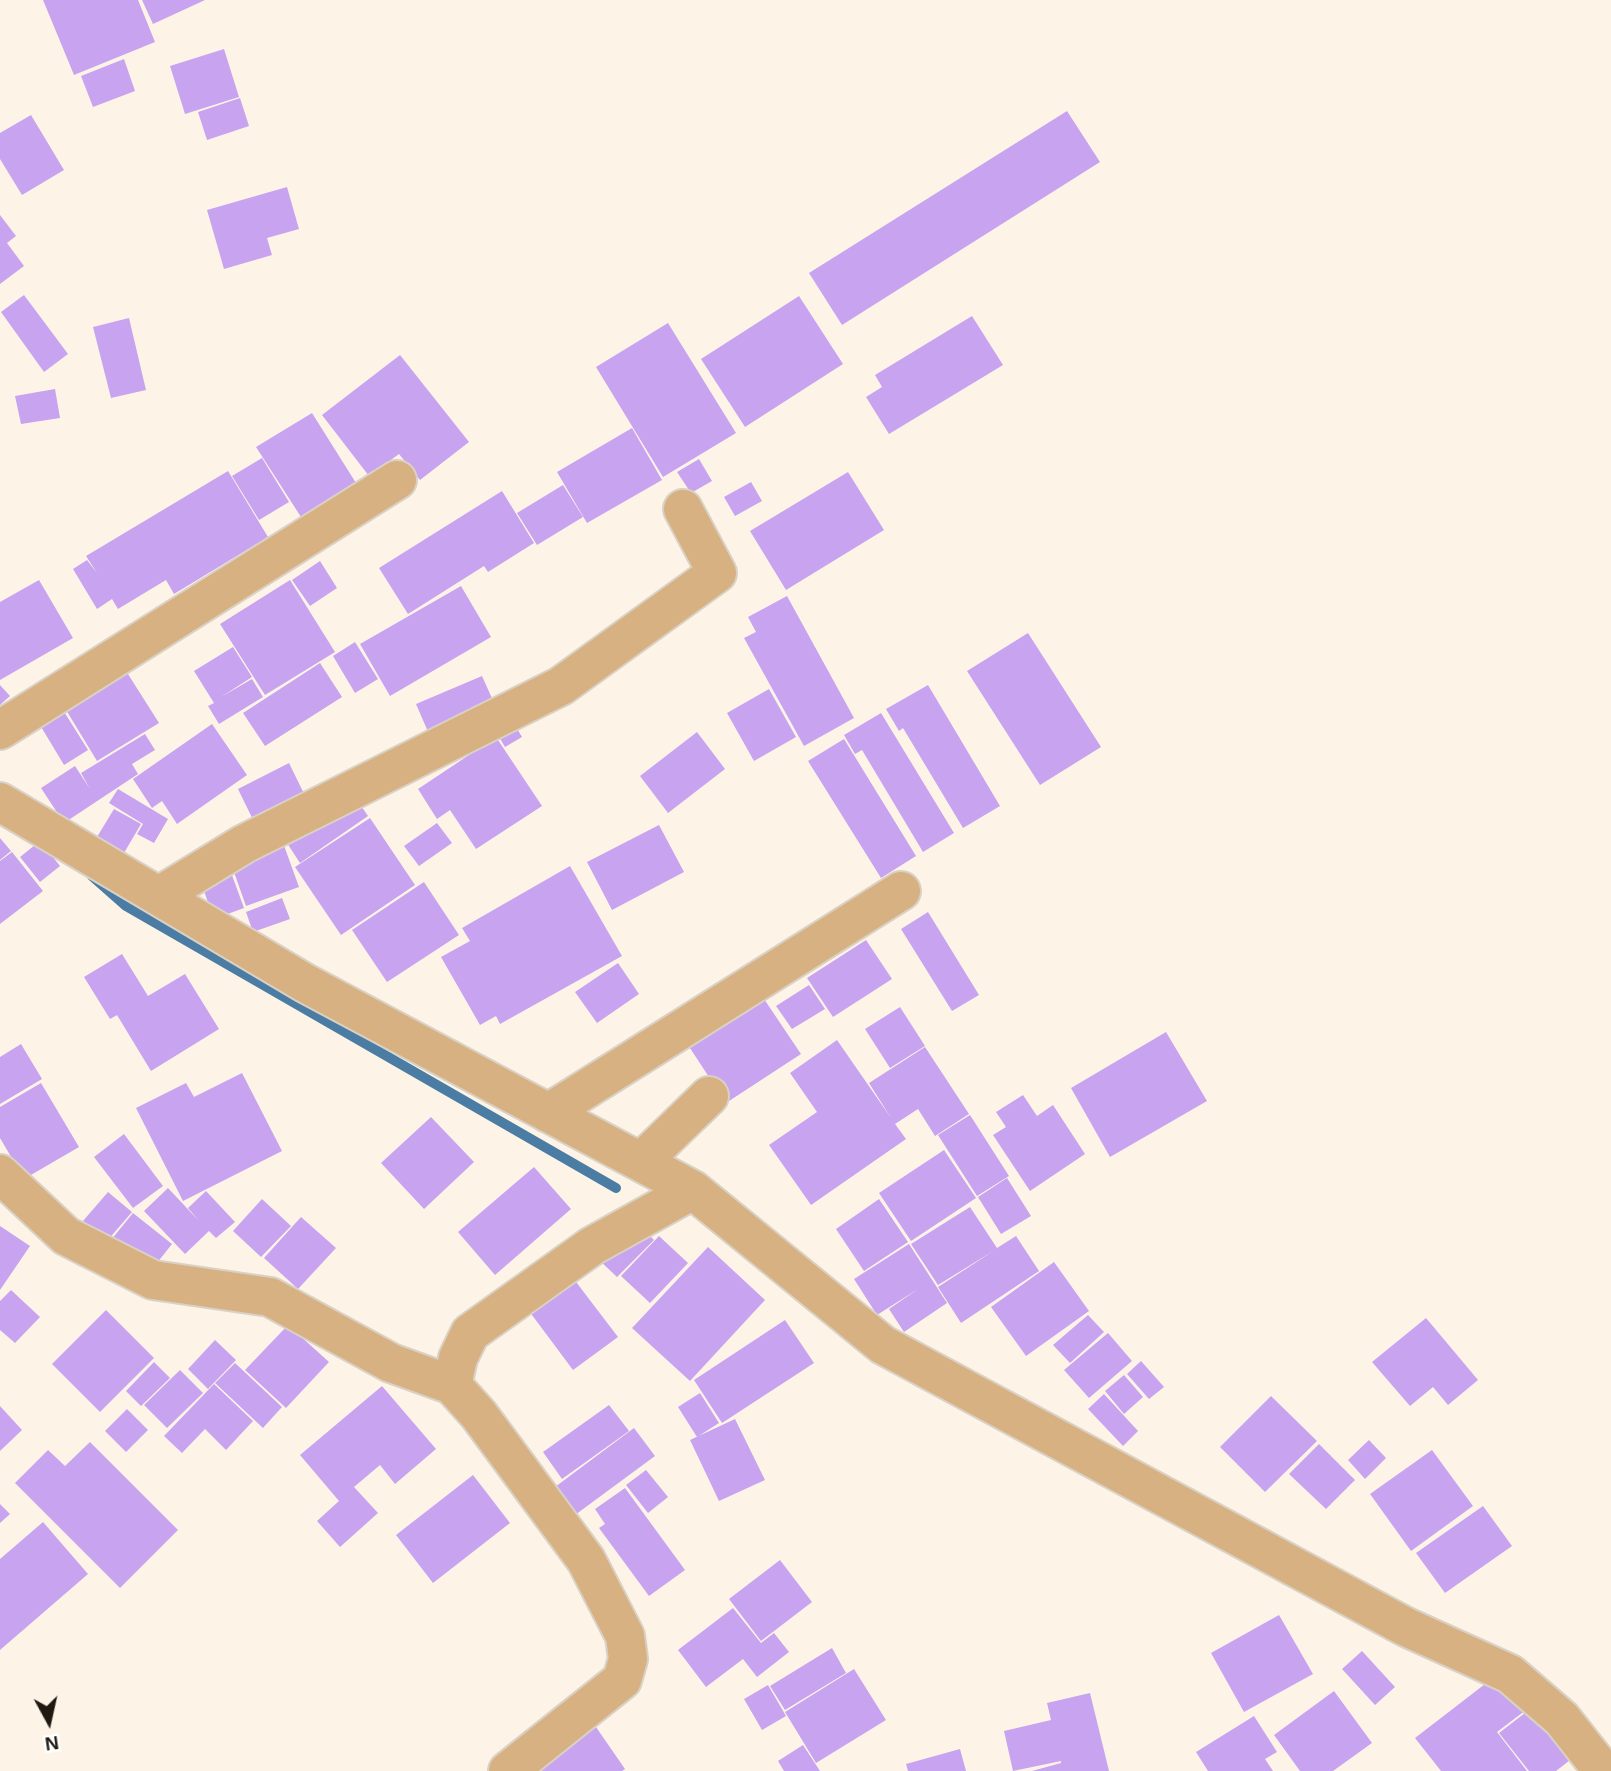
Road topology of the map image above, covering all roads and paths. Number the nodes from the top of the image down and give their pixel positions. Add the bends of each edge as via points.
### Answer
1 (397, 480) dead end
2 (682, 509) dead end
3 (0, 730) edge
4 (0, 802) edge
5 (901, 891) dead end
6 (159, 896) junction
7 (709, 1096) dead end
8 (548, 1113) junction
9 (641, 1162) junction
10 (0, 1174) edge
11 (693, 1190) junction
12 (452, 1385) junction
13 (508, 1771) edge
14 (1604, 1771) edge

1 - 3 street
2 - 6 street via 717,573 561,686 244,844
4 - 6 street
5 - 8 street
6 - 8 street via 305,983
7 - 9 street
8 - 9 street
9 - 11 street
10 - 12 street via 66,1236 153,1280 270,1297 391,1363
11 - 12 street via 592,1246 470,1333
11 - 14 street via 883,1345 1406,1626 1510,1674 1562,1719
12 - 13 street via 586,1560 625,1636 628,1659 622,1680

